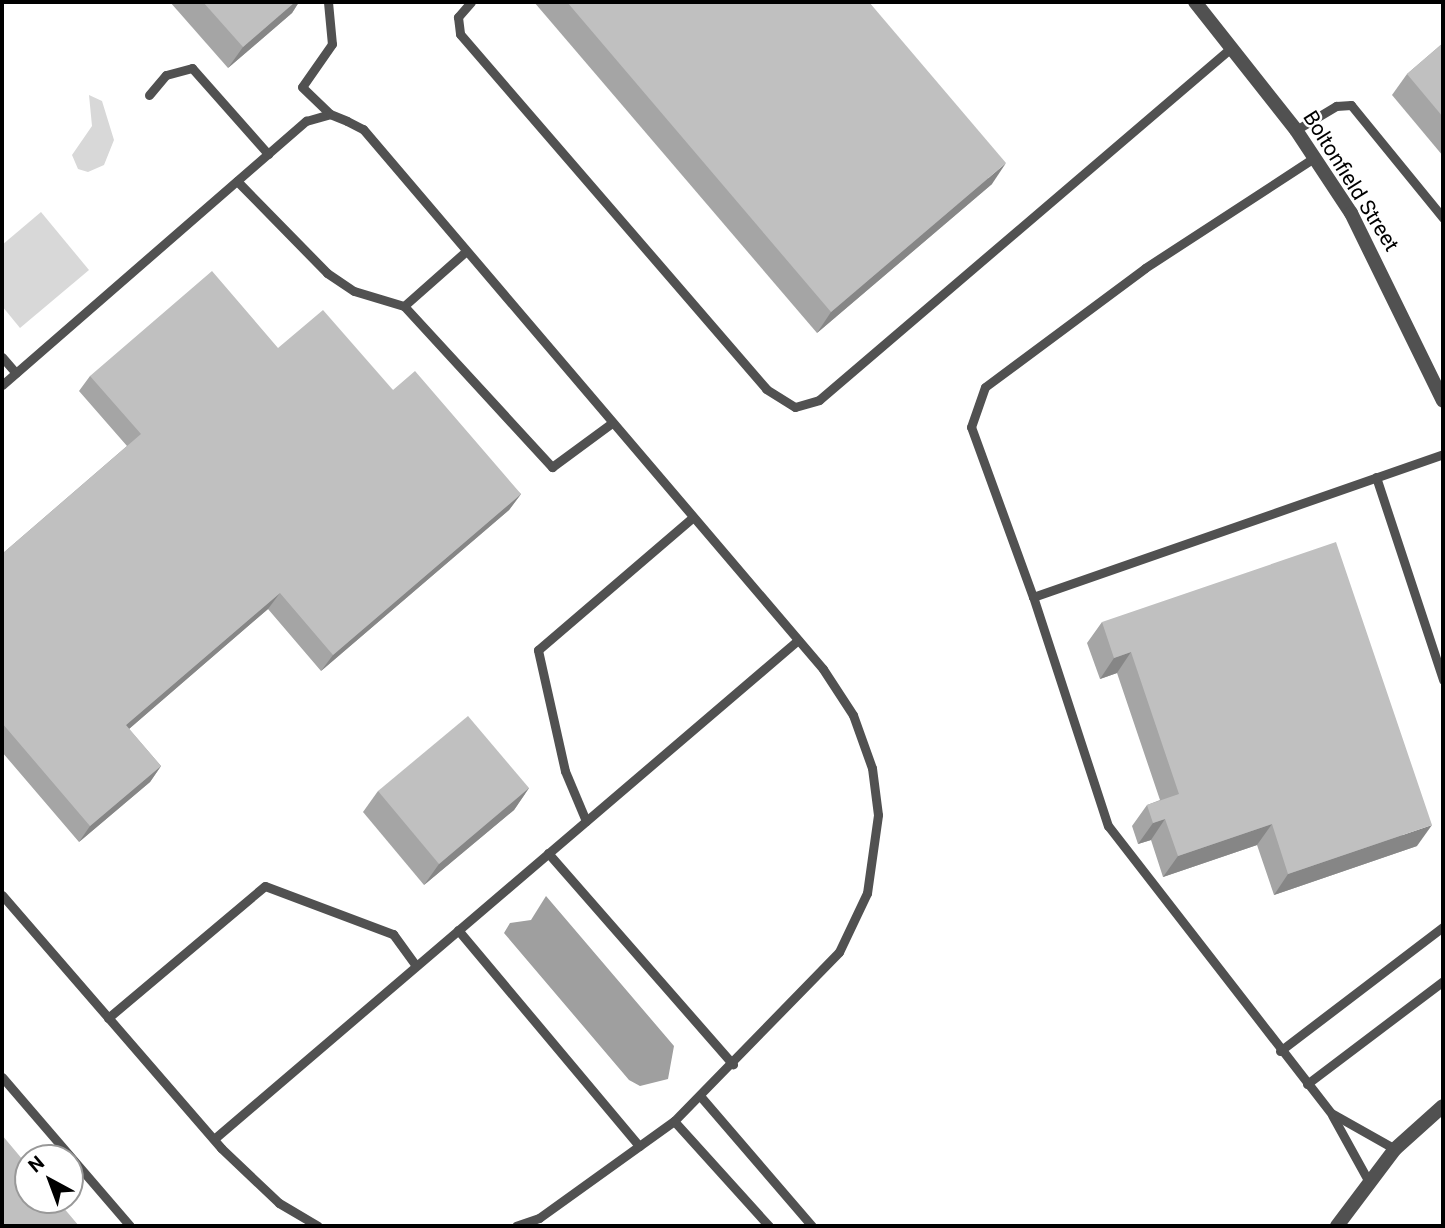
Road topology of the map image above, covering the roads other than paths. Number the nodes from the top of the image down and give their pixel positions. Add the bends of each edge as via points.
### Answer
1 (328, 2) edge
2 (471, 2) edge
3 (1195, 2) edge
4 (1232, 47) junction
5 (149, 95) dead end
6 (330, 114) junction
7 (1296, 130) junction
8 (268, 154) junction
9 (1315, 157) junction
10 (237, 181) junction
11 (1443, 218) edge
12 (465, 252) junction
13 (404, 306) junction
14 (2, 357) edge
15 (16, 373) junction
16 (2, 385) edge
17 (1443, 401) edge
18 (612, 423) junction
19 (1443, 454) edge
20 (1376, 477) junction
21 (693, 517) junction
22 (1033, 597) junction
23 (798, 639) junction
24 (1443, 680) edge
25 (586, 821) junction
26 (548, 853) junction
27 (2, 895) edge
28 (1443, 927) edge
29 (458, 930) junction
30 (416, 966) junction
31 (1443, 981) edge
32 (108, 1018) junction
33 (1280, 1051) junction
34 (733, 1064) junction
35 (2, 1077) edge
36 (1307, 1084) junction
37 (701, 1097) junction
38 (1443, 1106) edge
39 (1331, 1113) junction
40 (674, 1121) junction
41 (214, 1139) junction
42 (639, 1146) junction
43 (1395, 1149) junction
44 (1369, 1182) junction
45 (130, 1226) edge
46 (318, 1226) edge
47 (516, 1226) edge
48 (769, 1226) edge
49 (812, 1226) edge
50 (1337, 1226) edge

1 - 6 lane via 332,44 302,87
2 - 4 lane via 458,17 460,34 766,389 795,407 819,400
3 - 4 street, Boltonfield Street
4 - 7 street, Boltonfield Street
5 - 8 lane via 166,75 192,68
6 - 8 lane via 306,121
6 - 12 lane via 363,129
7 - 9 street, Boltonfield Street
7 - 11 lane via 1336,106 1351,105
8 - 10 lane
9 - 17 street, Boltonfield Street via 1382,268
9 - 22 lane via 1145,268 985,387 971,427
10 - 13 lane via 327,273 354,291
10 - 15 lane
12 - 13 lane
12 - 18 lane
13 - 18 lane via 552,467
14 - 15 lane
15 - 16 lane
18 - 21 lane
19 - 20 lane
20 - 22 lane
20 - 24 lane
21 - 23 lane
21 - 25 lane via 538,650 565,771
22 - 33 lane via 1108,826
23 - 25 lane
23 - 34 lane via 852,715 872,768 878,815 867,893 838,952
25 - 26 lane
26 - 29 lane
26 - 34 lane
27 - 32 lane
28 - 33 lane
29 - 30 lane
29 - 42 lane
30 - 32 lane via 393,934 265,886
30 - 41 lane
31 - 36 lane
32 - 41 lane
33 - 36 lane
34 - 37 lane
35 - 45 lane
36 - 39 lane
37 - 40 lane
37 - 49 lane
38 - 43 street
39 - 43 lane
39 - 44 lane
40 - 42 lane
40 - 48 lane
41 - 46 lane via 279,1203
42 - 47 lane via 539,1219
43 - 44 street
44 - 50 street

